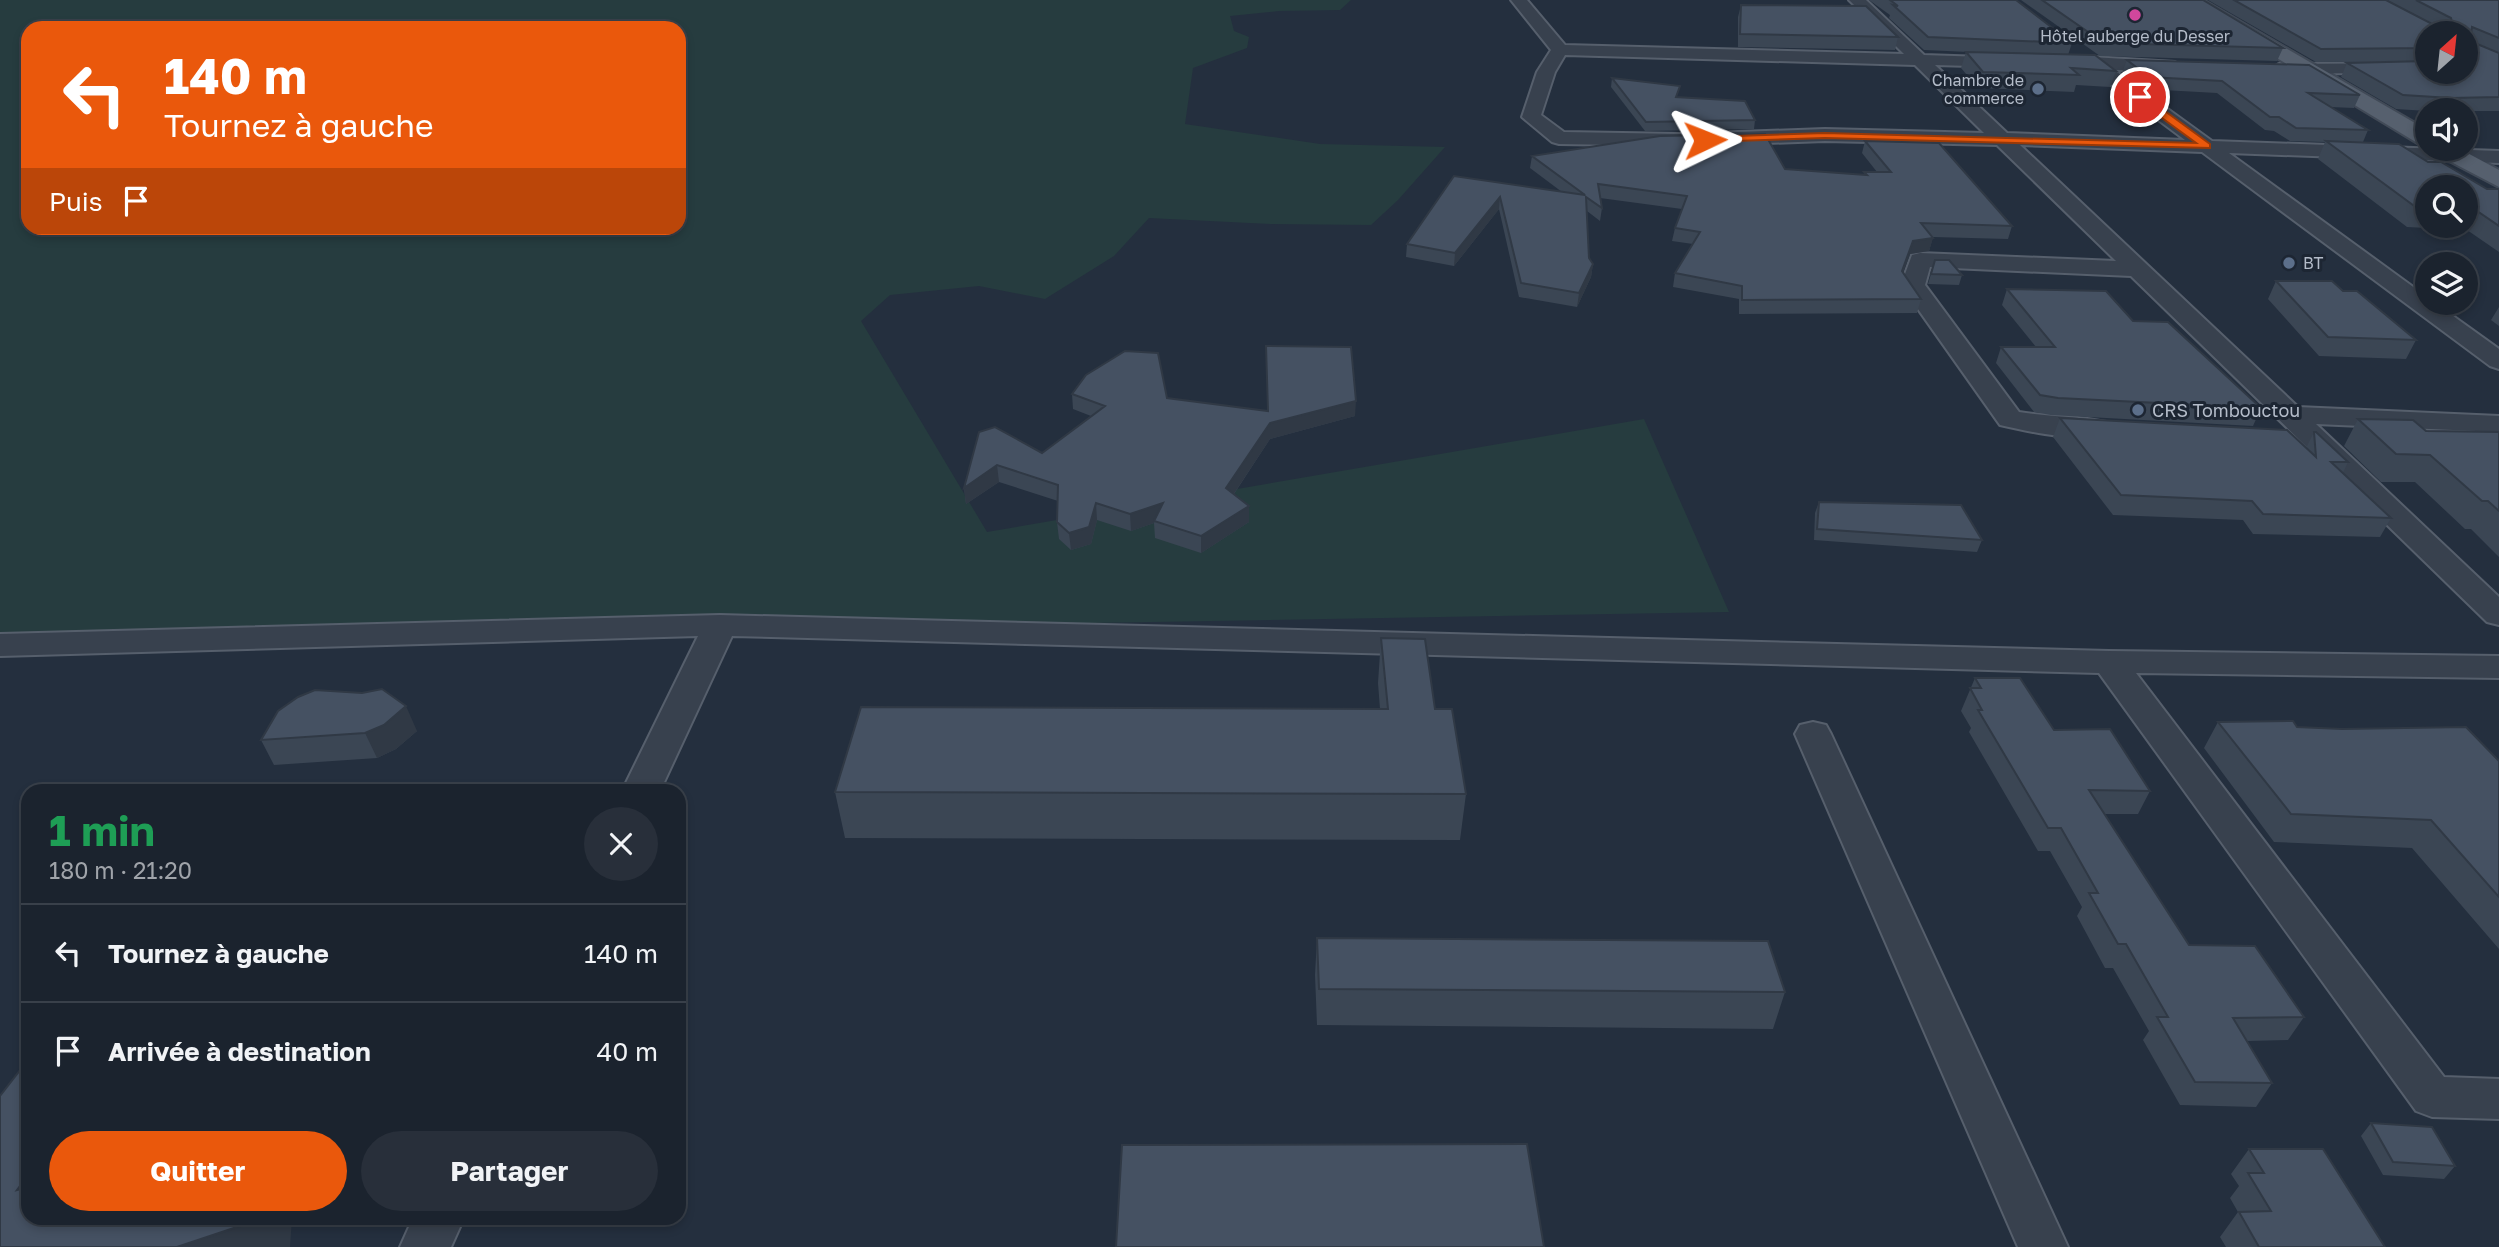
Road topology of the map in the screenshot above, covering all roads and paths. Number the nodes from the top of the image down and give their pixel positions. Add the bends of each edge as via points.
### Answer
1 (1518, 0) edge
2 (1857, 0) edge
3 (2190, 0) edge
4 (2062, 40) edge
5 (1560, 50) junction
6 (1922, 60) junction
7 (2095, 64) junction
8 (2189, 67) edge
9 (2415, 68) edge
10 (2256, 69) edge
11 (2310, 70) junction
12 (2415, 132) edge
13 (2004, 139) junction
14 (2207, 146) junction
15 (2415, 151) edge
16 (2478, 155) edge
17 (2499, 157) edge
18 (2466, 161) edge
19 (2499, 180) edge
20 (2139, 269) junction
21 (2499, 361) edge
22 (2499, 424) edge
23 (2283, 426) junction
24 (2121, 430) edge
25 (2499, 615) edge
26 (720, 625) junction
27 (0, 645) edge
28 (2109, 662) junction
29 (2499, 667) edge
30 (1813, 734) dead end
31 (644, 784) edge
32 (2499, 1099) edge
33 (436, 1225) edge
34 (425, 1247) edge
35 (2043, 1247) edge

1 - 5 street
2 - 6 street
3 - 11 main road
4 - 7 street
5 - 6 street
5 - 13 street via 1546,72 1531,117 1559,138 1825,135
6 - 7 street
6 - 13 street
7 - 8 street
7 - 14 street
9 - 11 street
10 - 11 street
11 - 12 main road
13 - 14 street
13 - 20 street
14 - 15 street
14 - 21 street
16 - 17 street
18 - 19 main road
20 - 23 street
20 - 24 street via 1920,260 1913,285 2010,419
22 - 23 street
23 - 25 street via 2317,440
26 - 27 street
26 - 28 street
26 - 31 street
28 - 29 street
28 - 32 street via 2432,1097
30 - 35 street
33 - 34 street

